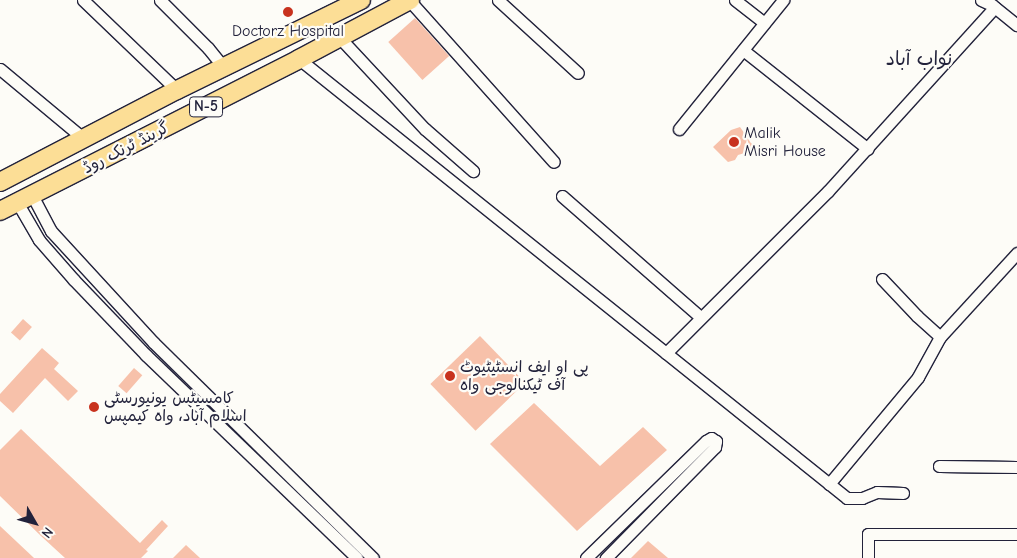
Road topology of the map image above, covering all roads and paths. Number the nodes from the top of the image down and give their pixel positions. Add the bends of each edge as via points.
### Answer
1 (83, 0) edge
2 (160, 0) edge
3 (410, 0) edge
4 (498, 0) edge
5 (735, 0) edge
6 (783, 0) edge
7 (982, 0) edge
8 (350, 2) edge
9 (995, 7) junction
10 (764, 23) junction
11 (1017, 25) edge
12 (340, 38) junction
13 (743, 50) junction
14 (299, 59) junction
15 (224, 68) junction
16 (0, 69) edge
17 (578, 73) dead end
18 (177, 90) junction
19 (679, 129) dead end
20 (84, 139) junction
21 (868, 148) junction
22 (65, 149) junction
23 (554, 162) dead end
24 (472, 171) dead end
25 (75, 174) junction
26 (2, 179) edge
27 (562, 196) dead end
28 (25, 199) junction
29 (0, 211) edge
30 (1017, 253) edge
31 (882, 280) dead end
32 (700, 317) junction
33 (940, 337) junction
34 (666, 353) junction
35 (940, 466) dead end
36 (1017, 466) edge
37 (829, 484) junction
38 (902, 493) dead end
39 (1017, 534) edge
40 (357, 558) edge
41 (373, 558) edge
42 (586, 558) edge
43 (606, 558) edge
44 (868, 558) edge

1 - 18 street
2 - 15 street
3 - 12 highway, گرینڈ ٹرنک روڈ / N-5
3 - 23 street
4 - 17 street
5 - 10 street
6 - 10 street
7 - 9 street
8 - 15 highway, گرینڈ ٹرنک روڈ / N-5
9 - 11 street
9 - 21 street
10 - 13 street
12 - 14 highway, گرینڈ ٹرنک روڈ / N-5
12 - 24 street via 425,129
13 - 19 street
13 - 21 street
14 - 25 highway, گرینڈ ٹرنک روڈ / N-5
14 - 34 street
15 - 18 highway, گرینڈ ٹرنک روڈ / N-5
16 - 20 street
18 - 20 highway, گرینڈ ٹرنک روڈ / N-5
20 - 22 highway, گرینڈ ٹرنک روڈ / N-5
21 - 32 street
22 - 25 highway
22 - 26 highway, گرینڈ ٹرنک روڈ / N-5
25 - 28 highway, گرینڈ ٹرنک روڈ / N-5
27 - 32 street
28 - 29 highway, گرینڈ ٹرنک روڈ / N-5
28 - 40 street via 38,240 80,287
28 - 41 street via 154,343
30 - 33 street
31 - 33 street
32 - 34 street
33 - 37 street via 918,377
34 - 37 street
35 - 36 street
37 - 38 street via 847,498 862,498 877,492
39 - 44 street via 868,534
42 - 43 street via 706,441 712,438 716,441 715,447

